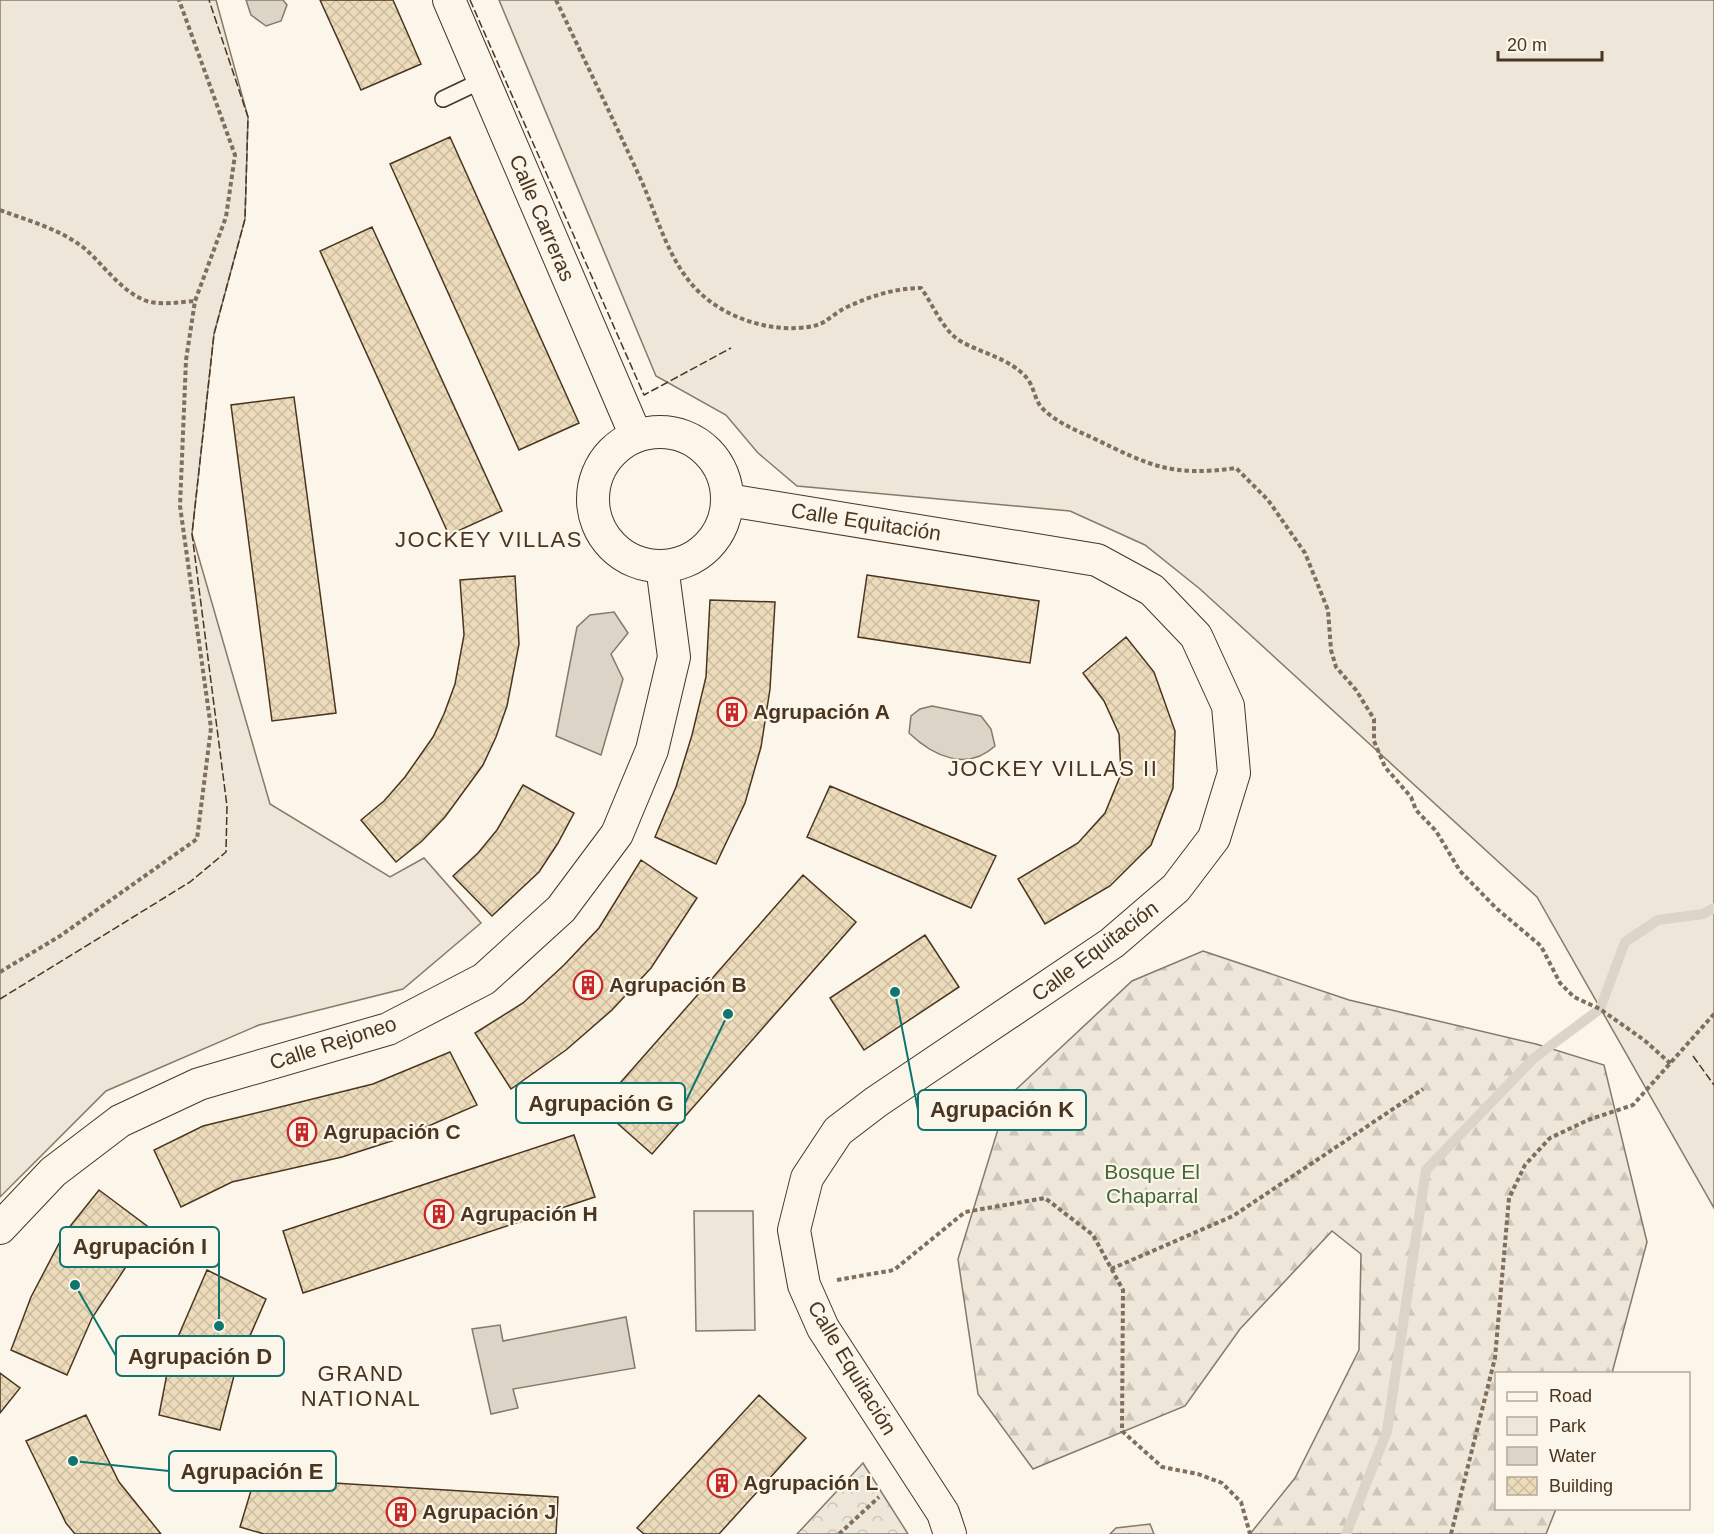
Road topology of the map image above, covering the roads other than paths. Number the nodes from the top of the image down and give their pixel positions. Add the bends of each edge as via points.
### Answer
1 (448, 0) edge
2 (483, 80) junction
3 (443, 99) dead end
4 (636, 436) junction
5 (728, 500) junction
6 (662, 566) junction
7 (0, 1228) edge
8 (950, 1534) edge

1 - 2 street, Calle Carreras
2 - 3 lane
2 - 4 street, Calle Carreras
4 - 5 street via 657,431 679,434 699,444 725,478
4 - 6 street via 618,446 604,461 593,501 597,522 607,540 622,554 641,563
5 - 6 street via 715,538 692,558
5 - 8 street, Calle Equitación via 1097,560 1152,591 1196,636 1228,706 1234,773 1214,838 1176,888 1112,943 838,1131 807,1178 794,1230 804,1285 823,1328 943,1513
6 - 7 street, Calle Rejoneo via 674,657 652,750 617,834 561,909 484,979 388,1029 199,1084 120,1122 53,1172

